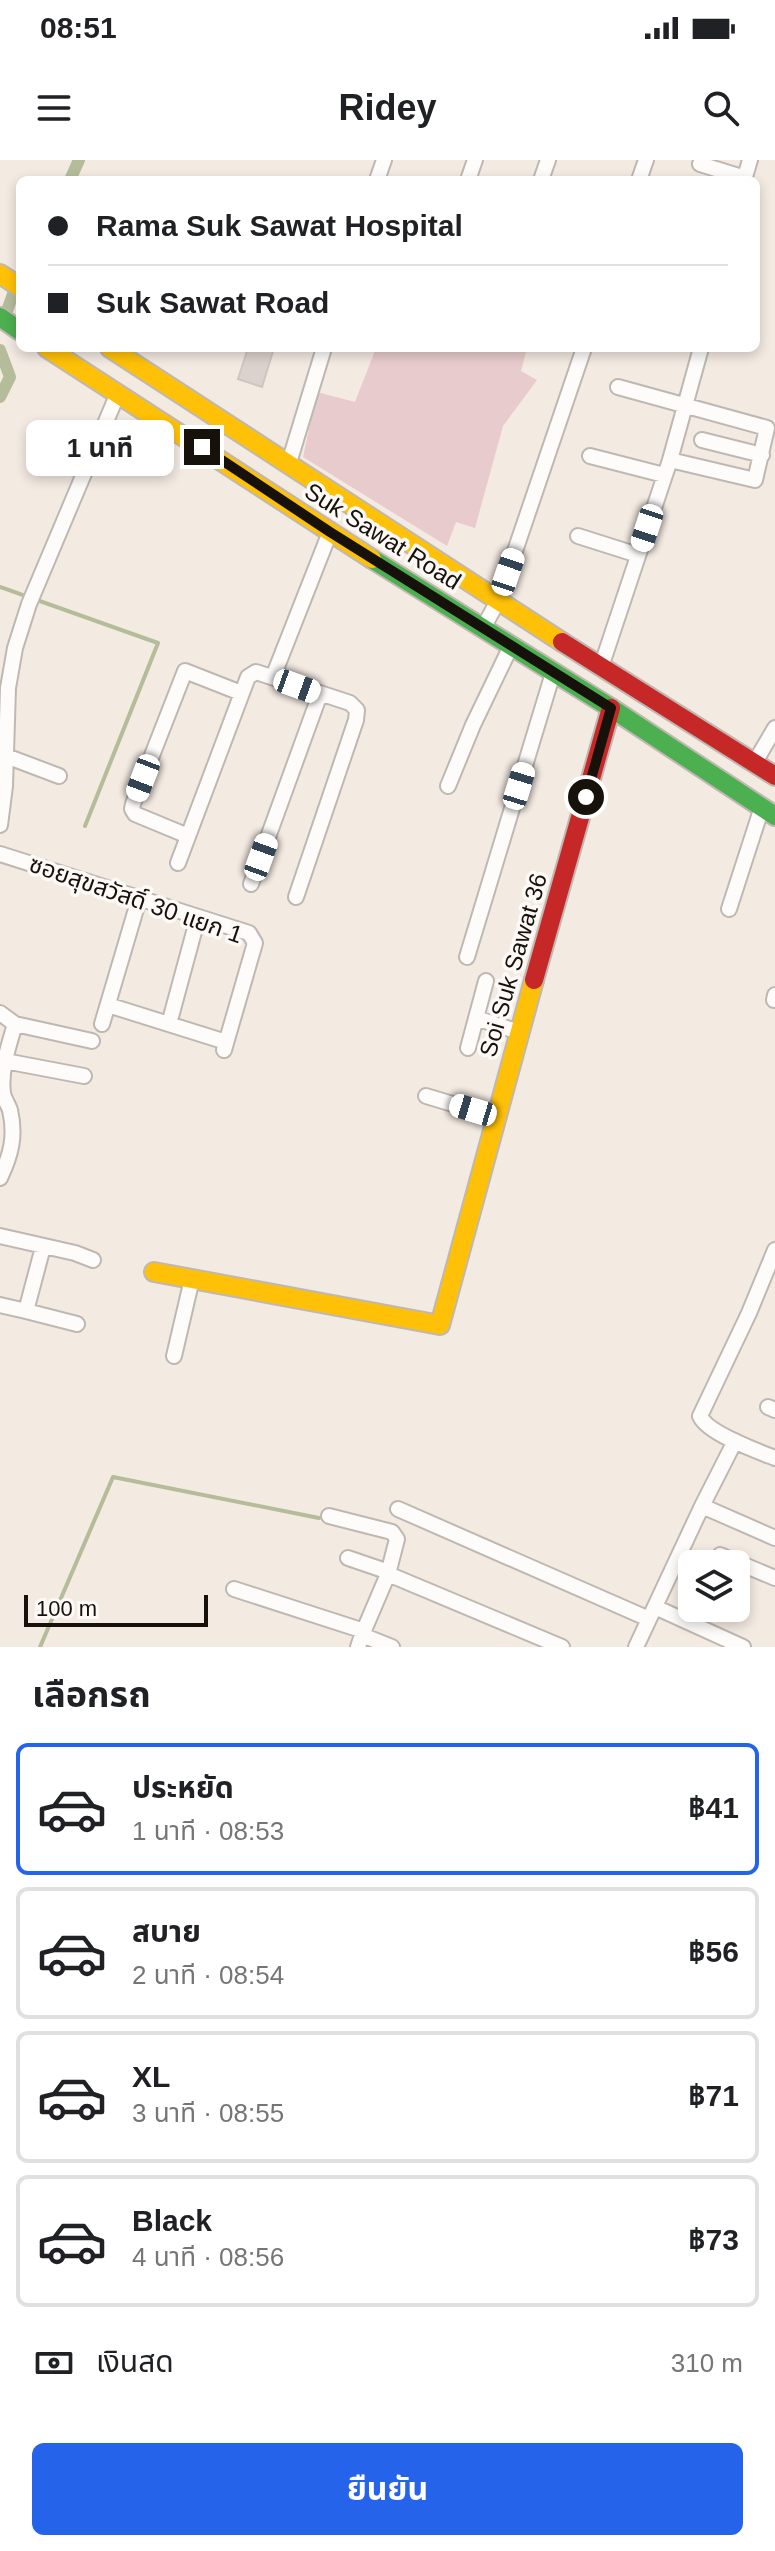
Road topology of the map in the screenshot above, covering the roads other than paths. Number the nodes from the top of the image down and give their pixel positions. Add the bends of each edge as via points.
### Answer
1 (700, 164) dead end
2 (736, 176) edge
3 (53, 352) edge
4 (116, 352) edge
5 (323, 352) edge
6 (583, 352) edge
7 (700, 352) edge
8 (618, 387) dead end
9 (118, 393) junction
10 (686, 405) junction
11 (702, 440) dead end
12 (762, 455) junction
13 (590, 456) dead end
14 (670, 460) junction
15 (288, 466) junction
16 (664, 475) junction
17 (330, 532) junction
18 (578, 536) dead end
19 (638, 555) junction
20 (498, 601) junction
21 (483, 628) junction
22 (511, 646) junction
23 (601, 667) junction
24 (553, 673) junction
25 (273, 677) junction
26 (241, 693) junction
27 (320, 694) junction
28 (611, 708) junction
29 (775, 728) edge
30 (6, 756) junction
31 (755, 762) junction
32 (59, 776) dead end
33 (775, 776) edge
34 (448, 786) dead end
35 (768, 812) edge
36 (0, 825) edge
37 (188, 836) junction
38 (0, 854) edge
39 (178, 863) dead end
40 (251, 884) dead end
41 (296, 897) dead end
42 (139, 899) junction
43 (729, 909) dead end
44 (198, 917) junction
45 (467, 957) dead end
46 (486, 981) dead end
47 (108, 1005) junction
48 (0, 1013) edge
49 (476, 1018) junction
50 (15, 1024) junction
51 (102, 1024) dead end
52 (169, 1024) junction
53 (519, 1032) junction
54 (92, 1041) dead end
55 (468, 1048) dead end
56 (5, 1061) junction
57 (84, 1076) dead end
58 (426, 1096) dead end
59 (496, 1117) junction
60 (0, 1178) edge
61 (0, 1236) edge
62 (43, 1247) junction
63 (775, 1250) edge
64 (93, 1260) dead end
65 (154, 1272) dead end
66 (192, 1279) junction
67 (0, 1305) edge
68 (26, 1311) junction
69 (77, 1324) dead end
70 (174, 1356) dead end
71 (735, 1441) junction
72 (775, 1458) edge
73 (702, 1506) junction
74 (398, 1509) dead end
75 (329, 1516) dead end
76 (775, 1538) edge
77 (348, 1558) dead end
78 (750, 1568) edge
79 (388, 1573) junction
80 (775, 1578) edge
81 (234, 1589) dead end
82 (652, 1613) junction
83 (361, 1638) edge
84 (392, 1647) edge
85 (562, 1647) edge
86 (636, 1647) edge
87 (743, 1647) edge

1 - 2 street
3 - 9 main road, Suk Sawat Road
4 - 15 main road, Suk Sawat Road
5 - 15 street
6 - 20 street
7 - 10 street
8 - 10 street
9 - 17 main road, Suk Sawat Road
9 - 30 street via 15,648
10 - 12 street via 764,426
10 - 14 street
11 - 12 street
12 - 14 street via 752,481
13 - 16 street
14 - 16 street
15 - 20 main road, Suk Sawat Road
16 - 19 street
17 - 21 main road, Suk Sawat Road
17 - 25 street
18 - 19 street
19 - 23 street
20 - 21 street
20 - 23 main road, Suk Sawat Road
21 - 22 main road, Suk Sawat Road
22 - 24 main road, Suk Sawat Road
22 - 34 street
23 - 31 main road, Suk Sawat Road
24 - 28 main road, Suk Sawat Road
24 - 45 street
25 - 26 street via 256,672
25 - 27 street
26 - 37 street
26 - 37 street via 185,671 132,809
27 - 40 street
27 - 41 street via 350,703 357,710 356,720
28 - 35 main road, Suk Sawat Road
28 - 53 main road, Soi Suk Sawat 36
29 - 31 street
30 - 32 street
30 - 36 street
31 - 33 main road, Suk Sawat Road
35 - 43 street
37 - 39 street
38 - 42 street, ซอยสุขสวัสดิ์ 30 แยก 1
42 - 44 street, ซอยสุขสวัสดิ์ 30 แยก 1
42 - 47 street
44 - 52 street
44 - 52 street, ซอยสุขสวัสดิ์ 30 แยก 1 via 249,933 255,943 225,1046
46 - 49 street
47 - 51 street
47 - 52 street
48 - 50 street
49 - 53 street
49 - 55 street
50 - 54 street
50 - 56 street
53 - 59 main road, Soi Suk Sawat 36
56 - 57 street
56 - 60 street via 3,1095 13,1141
58 - 59 street
59 - 66 main road, Soi Suk Sawat 36 via 440,1325
61 - 62 street
62 - 64 street
62 - 68 street
63 - 71 street via 700,1416
65 - 66 main road, Soi Suk Sawat 36
66 - 70 street
67 - 68 street
68 - 69 street
71 - 72 street
71 - 73 street
73 - 76 street
73 - 82 street
74 - 82 street
75 - 79 street via 396,1534
77 - 79 street
78 - 80 street
79 - 83 street
79 - 85 street
81 - 83 street
82 - 86 street
82 - 87 street
83 - 84 street

